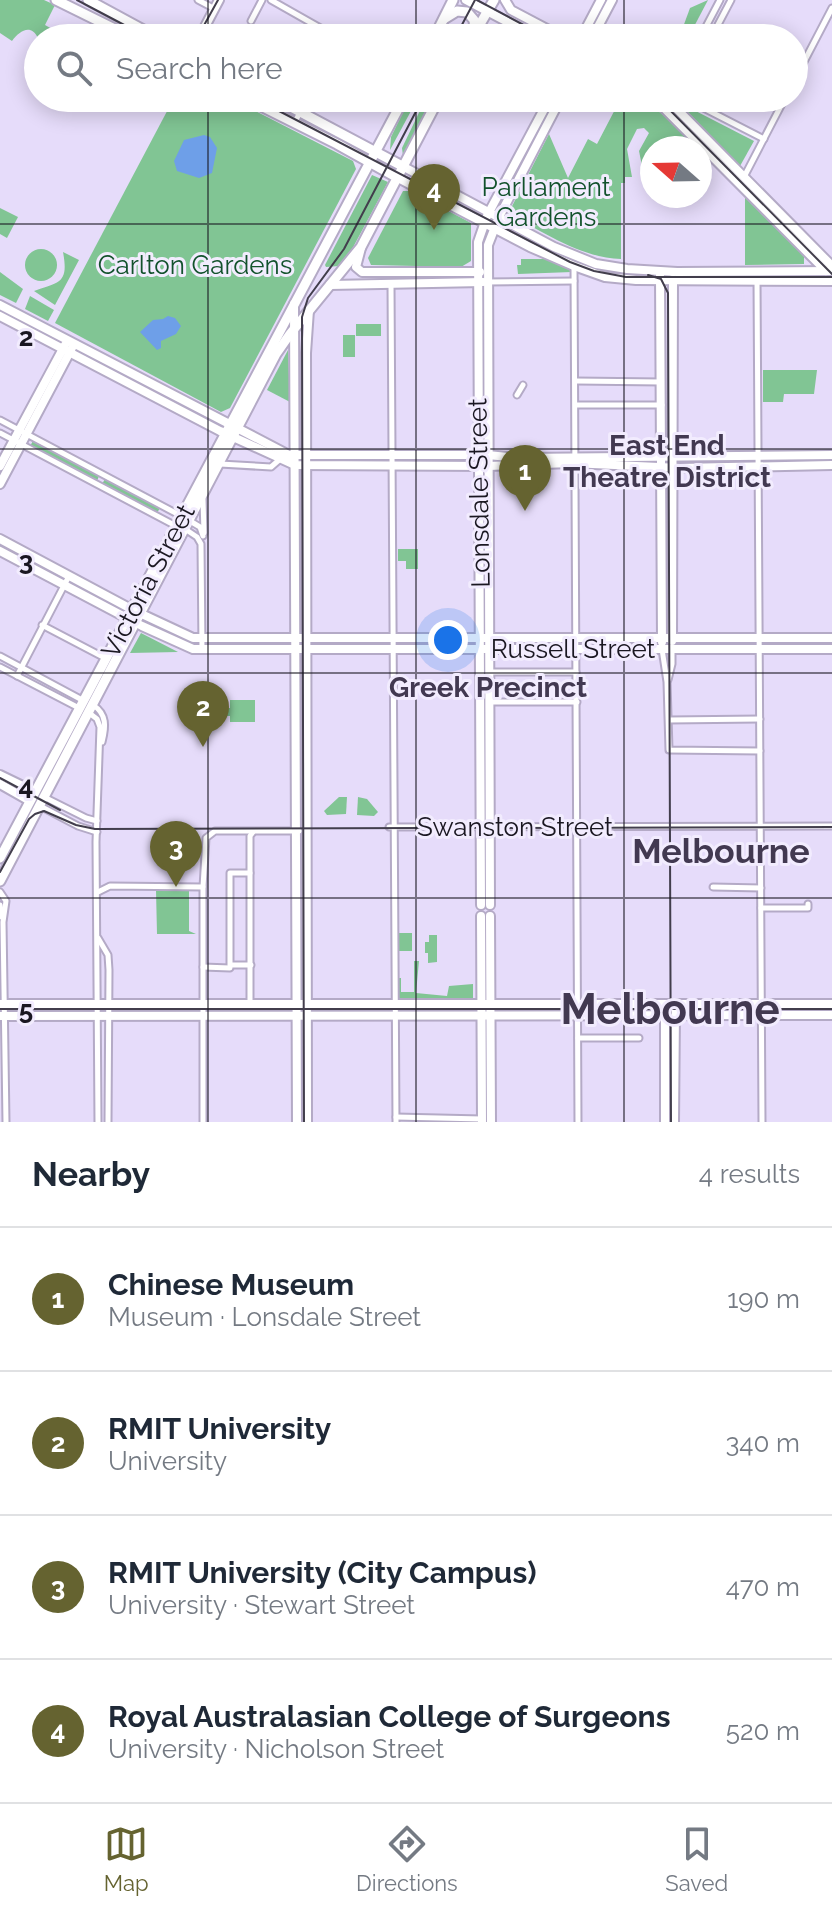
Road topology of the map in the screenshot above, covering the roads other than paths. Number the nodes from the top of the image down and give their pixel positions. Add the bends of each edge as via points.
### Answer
1 (56, 0) edge
2 (198, 0) edge
3 (262, 0) edge
4 (271, 0) edge
5 (452, 0) edge
6 (466, 0) edge
7 (494, 0) edge
8 (505, 0) edge
9 (601, 0) edge
10 (612, 0) edge
11 (720, 0) edge
12 (731, 0) edge
13 (90, 1) edge
14 (217, 4) edge
15 (832, 8) edge
16 (487, 12) junction
17 (84, 15) junction
18 (444, 19) junction
19 (709, 20) junction
20 (251, 21) dead end
21 (103, 24) edge
22 (132, 24) edge
23 (206, 24) edge
24 (314, 24) edge
25 (441, 24) edge
26 (474, 24) edge
27 (480, 24) edge
28 (511, 24) edge
29 (538, 24) edge
30 (588, 24) edge
31 (599, 24) edge
32 (707, 24) edge
33 (716, 24) edge
34 (719, 24) edge
35 (808, 54) edge
36 (274, 112) edge
37 (300, 112) joint
38 (397, 112) edge
39 (431, 112) edge
40 (548, 112) edge
41 (683, 112) edge
42 (698, 112) edge
43 (778, 112) edge
44 (295, 122) junction
45 (540, 126) junction
46 (764, 139) junction
47 (376, 152) junction
48 (370, 162) junction
49 (404, 167) junction
50 (398, 178) junction
51 (742, 180) junction
52 (489, 211) junction
53 (499, 217) junction
54 (484, 222) junction
55 (493, 228) junction
56 (361, 247) junction
57 (812, 257) junction
58 (574, 262) junction
59 (477, 272) junction
60 (488, 272) junction
61 (804, 272) junction
62 (831, 273) edge
63 (660, 276) junction
64 (672, 276) junction
65 (757, 276) junction
66 (391, 278) junction
67 (574, 281) junction
68 (482, 282) junction
69 (330, 285) junction
70 (294, 304) junction
71 (0, 305) edge
72 (310, 309) junction
73 (0, 316) edge
74 (294, 328) junction
75 (68, 346) junction
76 (576, 381) junction
77 (662, 382) junction
78 (523, 385) dead end
79 (517, 395) dead end
80 (576, 405) junction
81 (662, 405) junction
82 (0, 420) edge
83 (232, 431) junction
84 (23, 432) junction
85 (0, 433) edge
86 (18, 442) junction
87 (386, 455) junction
88 (430, 455) junction
89 (464, 455) junction
90 (484, 455) junction
91 (707, 455) junction
92 (759, 455) junction
93 (832, 455) edge
94 (279, 460) junction
95 (576, 460) junction
96 (295, 461) junction
97 (306, 461) junction
98 (667, 461) junction
99 (219, 464) junction
100 (832, 465) edge
101 (0, 466) edge
102 (386, 466) junction
103 (429, 466) junction
104 (464, 466) junction
105 (484, 466) junction
106 (760, 466) junction
107 (707, 468) junction
108 (0, 484) edge
109 (203, 494) junction
110 (184, 523) junction
111 (203, 536) junction
112 (0, 539) edge
113 (0, 551) edge
114 (201, 554) junction
115 (66, 580) junction
116 (134, 616) junction
117 (42, 625) junction
118 (760, 637) junction
119 (202, 638) junction
120 (251, 638) junction
121 (295, 638) junction
122 (307, 638) junction
123 (393, 638) junction
124 (449, 638) junction
125 (485, 638) junction
126 (667, 638) junction
127 (832, 638) edge
128 (548, 643) junction
129 (576, 644) junction
130 (597, 644) junction
131 (295, 648) junction
132 (307, 648) junction
133 (202, 649) junction
134 (251, 649) junction
135 (393, 649) junction
136 (450, 649) junction
137 (485, 649) junction
138 (667, 649) junction
139 (832, 649) edge
140 (760, 650) junction
141 (0, 656) edge
142 (107, 659) junction
143 (9, 661) junction
144 (21, 667) junction
145 (2, 668) edge
146 (490, 672) junction
147 (576, 672) junction
148 (17, 676) junction
149 (490, 702) junction
150 (577, 702) junction
151 (86, 707) junction
152 (760, 719) junction
153 (669, 720) junction
154 (485, 736) junction
155 (760, 751) junction
156 (0, 775) edge
157 (0, 784) edge
158 (37, 799) junction
159 (97, 821) junction
160 (294, 825) junction
161 (832, 826) edge
162 (307, 827) junction
163 (392, 827) junction
164 (486, 827) junction
165 (577, 827) junction
166 (761, 827) junction
167 (254, 831) junction
168 (97, 832) junction
169 (0, 858) edge
170 (250, 873) junction
171 (0, 881) edge
172 (203, 887) junction
173 (713, 887) dead end
174 (105, 888) junction
175 (761, 888) junction
176 (0, 892) edge
177 (97, 893) junction
178 (808, 904) dead end
179 (0, 905) edge
180 (486, 905) dead end
181 (98, 907) junction
182 (761, 908) junction
183 (486, 916) dead end
184 (3, 922) junction
185 (98, 937) junction
186 (251, 965) junction
187 (203, 967) junction
188 (230, 968) dead end
189 (2, 1004) edge
190 (486, 1004) junction
191 (670, 1004) junction
192 (761, 1004) junction
193 (832, 1004) edge
194 (98, 1005) junction
195 (109, 1005) junction
196 (202, 1005) junction
197 (250, 1005) junction
198 (297, 1005) junction
199 (308, 1005) junction
200 (395, 1005) junction
201 (578, 1010) junction
202 (761, 1014) junction
203 (98, 1015) junction
204 (109, 1015) junction
205 (202, 1015) junction
206 (297, 1015) junction
207 (308, 1015) junction
208 (395, 1015) junction
209 (486, 1015) junction
210 (670, 1015) junction
211 (832, 1015) edge
212 (2, 1016) edge
213 (578, 1038) junction
214 (639, 1038) dead end
215 (396, 1120) edge
216 (486, 1120) edge
217 (6, 1122) edge
218 (98, 1122) edge
219 (108, 1122) edge
220 (203, 1122) edge
221 (297, 1122) edge
222 (307, 1122) edge
223 (578, 1122) edge
224 (665, 1122) edge
225 (674, 1122) edge
226 (762, 1122) edge

1 - 17 main road
2 - 14 street
3 - 20 street
4 - 24 street
5 - 18 main road
6 - 16 street
7 - 16 main road
8 - 29 street via 511,10
9 - 30 street
10 - 31 street
11 - 19 street
12 - 34 street
13 - 17 street
13 - 22 main road
14 - 23 street
15 - 35 street
16 - 27 main road
16 - 28 street
17 - 21 main road
18 - 25 main road
18 - 26 main road via 467,12
19 - 32 street
19 - 33 street
36 - 44 main road
37 - 44 street
37 - 47 main road
38 - 47 main road, Victoria Street
39 - 49 main road, Victoria Street
40 - 45 street
41 - 51 street
42 - 46 street
43 - 46 street
44 - 48 main road
45 - 52 street, Lonsdale Street
45 - 53 street
46 - 51 street
47 - 48 main road, Victoria Street
47 - 49 main road
48 - 50 main road
48 - 70 main road, Victoria Street
49 - 50 main road, Victoria Street
49 - 52 street
50 - 54 street
50 - 56 main road, Victoria Street
51 - 57 street
51 - 62 street
52 - 53 street
52 - 54 street, Lonsdale Street
53 - 55 street
53 - 58 street
54 - 55 street
54 - 59 street, Lonsdale Street
55 - 58 street
55 - 60 street, Lonsdale Street
56 - 66 street via 357,270
56 - 69 main road, Victoria Street
57 - 61 street via 813,267
57 - 62 street
58 - 63 street
58 - 63 street via 605,277
58 - 67 street
59 - 60 street
59 - 66 street
59 - 68 street, Lonsdale Street
60 - 68 street, Lonsdale Street
61 - 62 street
61 - 65 street
62 - 65 street
63 - 64 street
63 - 77 street
64 - 65 street
64 - 98 street
65 - 92 street
66 - 68 street
66 - 69 street
66 - 87 street
67 - 68 street
67 - 76 street
68 - 90 street, Lonsdale Street
69 - 72 main road, Victoria Street
70 - 74 street
70 - 83 main road, Victoria Street
71 - 75 street
72 - 74 main road, Victoria Street
72 - 97 street
73 - 75 street
74 - 83 main road, Victoria Street
74 - 96 street
75 - 83 street
75 - 84 street
76 - 77 street
76 - 80 street
77 - 81 street
78 - 79 street
80 - 81 street
80 - 95 street
81 - 98 street
82 - 84 street
83 - 94 street
83 - 96 street
83 - 99 main road, Victoria Street
83 - 110 main road, Victoria Street
84 - 86 street
84 - 110 street
85 - 86 street
86 - 101 street
86 - 108 street
86 - 110 street
87 - 88 street
87 - 97 street
87 - 102 street
88 - 89 street
88 - 103 street
89 - 90 street
89 - 104 street
90 - 95 street
90 - 105 street, Lonsdale Street
91 - 92 street
91 - 98 street
91 - 107 street
92 - 93 street
92 - 106 street
94 - 96 street
94 - 99 street via 271,467
95 - 98 street
95 - 105 street
95 - 129 street
96 - 97 street
96 - 121 street
97 - 102 street
97 - 122 street
98 - 107 street
98 - 126 street
99 - 109 main road, Victoria Street
100 - 106 street
102 - 103 street
102 - 123 street
103 - 104 street
104 - 105 street
105 - 125 street, Lonsdale Street
106 - 107 street
106 - 118 street
109 - 110 main road, Victoria Street
109 - 111 street
110 - 111 street via 200,527
110 - 114 street via 199,540
110 - 116 main road, Victoria Street
111 - 114 street
112 - 115 street
113 - 115 street
114 - 119 street
115 - 116 street
115 - 117 street
116 - 119 street, Russell Street
116 - 133 street, Russell Street via 187,648
116 - 142 main road, Victoria Street
116 - 151 main road, Victoria Street
117 - 142 street
117 - 144 street
118 - 126 street, Russell Street
118 - 127 street, Russell Street
118 - 140 street
119 - 120 street, Russell Street
119 - 133 street
120 - 121 street, Russell Street
120 - 134 street
121 - 122 street, Russell Street
121 - 131 street
122 - 123 street, Russell Street
122 - 132 street
123 - 124 street, Russell Street
123 - 135 street
124 - 125 street, Russell Street
124 - 136 street
125 - 128 street, Russell Street
125 - 137 street, Lonsdale Street
126 - 130 street, Russell Street
126 - 138 street
128 - 129 street, Russell Street
128 - 137 street, Russell Street
129 - 130 street, Russell Street
129 - 147 street
130 - 138 street, Russell Street
131 - 132 street, Russell Street
131 - 134 street, Russell Street
131 - 160 street
132 - 135 street, Russell Street
132 - 162 street
133 - 134 street, Russell Street
135 - 136 street, Russell Street
135 - 163 street
136 - 137 street, Russell Street
137 - 146 street, Lonsdale Street
137 - 154 street, Lonsdale Street
138 - 140 street, Russell Street
138 - 153 street
139 - 140 street, Russell Street
140 - 152 street
141 - 143 street
142 - 151 main road, Victoria Street
143 - 144 street
143 - 145 street
144 - 148 street
144 - 151 street
145 - 148 street
146 - 147 street
146 - 149 street, Lonsdale Street
147 - 150 street
148 - 151 street
149 - 150 street
149 - 154 street, Lonsdale Street
150 - 165 street
151 - 158 main road, Victoria Street
151 - 159 street via 101,711 104,720
152 - 153 street
152 - 155 street
153 - 155 street via 669,750
154 - 164 street, Lonsdale Street
155 - 166 street
156 - 158 street
157 - 158 street
158 - 159 street
158 - 168 street
158 - 169 main road, Victoria Street
158 - 171 main road, Victoria Street
159 - 168 street
160 - 162 street
160 - 167 street
160 - 198 street
161 - 166 street, Swanston Street
162 - 199 street
163 - 164 street, Swanston Street
163 - 200 street
164 - 165 street, Swanston Street
164 - 180 street, Lonsdale Street
165 - 166 street, Swanston Street
165 - 201 street
166 - 175 street
167 - 170 street
167 - 172 street via 215,831 206,838
168 - 177 street
170 - 186 street
170 - 186 street via 230,873 230,965
172 - 174 street
172 - 187 street
173 - 175 street
174 - 177 street
174 - 181 street
175 - 182 street
176 - 184 street via 6,901
177 - 181 street
178 - 182 street
179 - 184 street
181 - 185 street
182 - 192 street
183 - 190 street
184 - 189 street
185 - 194 street
185 - 195 street via 108,955
186 - 197 street
187 - 188 street
187 - 196 street
189 - 194 street
189 - 212 street
190 - 200 street
190 - 201 street
190 - 209 street
191 - 192 street
191 - 201 street
191 - 210 street
192 - 193 street
192 - 202 street
194 - 195 street
194 - 203 street
195 - 196 street
195 - 204 street
196 - 197 street
196 - 205 street
197 - 198 street
198 - 199 street
198 - 206 street
199 - 200 street
199 - 207 street
200 - 208 street
201 - 209 street
201 - 210 street
201 - 213 street
202 - 210 street
202 - 211 street
202 - 226 street
203 - 204 street
203 - 212 street
203 - 218 street
204 - 205 street
204 - 219 street
205 - 206 street
205 - 220 street
206 - 207 street
206 - 221 street
207 - 208 street
207 - 222 street
208 - 209 street
208 - 215 street
209 - 216 street
210 - 224 street
210 - 225 street
212 - 217 street
213 - 214 street
213 - 223 street
215 - 216 street

